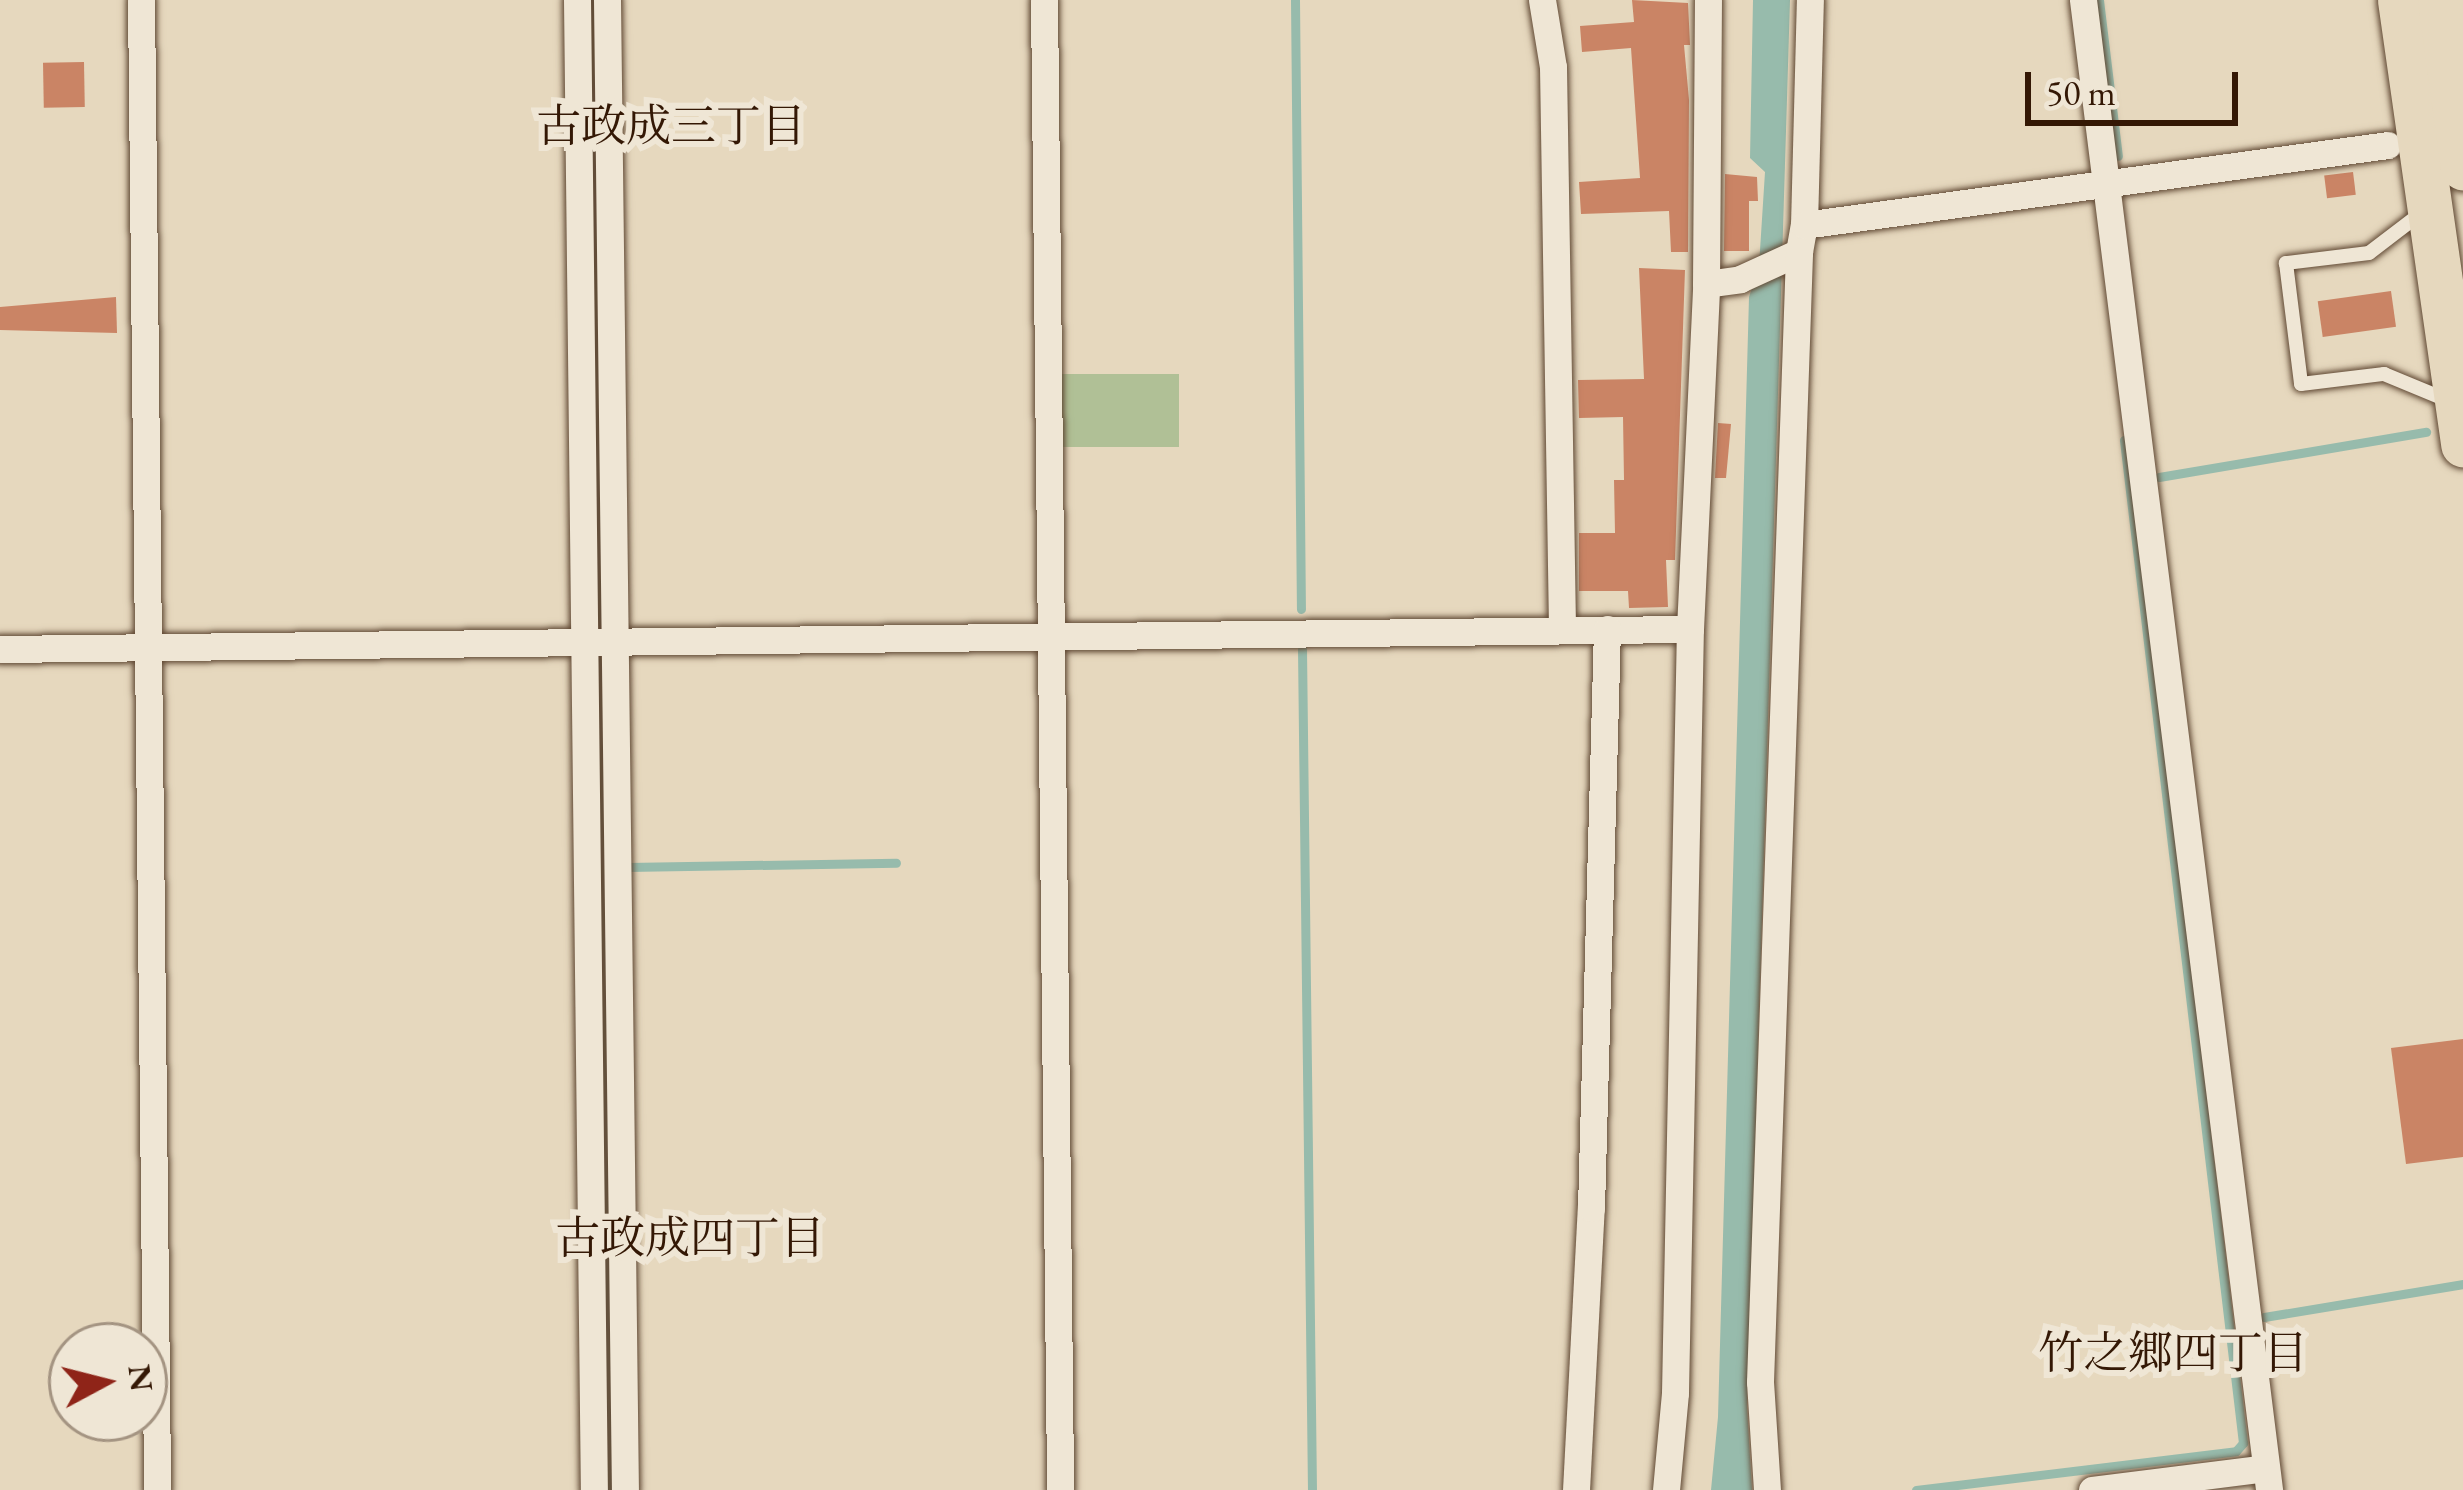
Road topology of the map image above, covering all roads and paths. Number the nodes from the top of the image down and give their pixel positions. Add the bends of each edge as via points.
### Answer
1 (141, 0) edge
2 (577, 0) edge
3 (607, 0) edge
4 (1044, 0) edge
5 (1542, 0) edge
6 (1708, 0) edge
7 (1810, 0) edge
8 (2083, 0) edge
9 (2400, 0) edge
10 (2440, 0) edge
11 (2388, 146) dead end
12 (2463, 167) edge
13 (2105, 182) junction
14 (2429, 206) junction
15 (1796, 245) junction
16 (1706, 284) junction
17 (2460, 425) edge
18 (1562, 629) junction
19 (1607, 629) junction
20 (1690, 629) junction
21 (1047, 634) junction
22 (584, 640) junction
23 (616, 640) junction
24 (147, 646) junction
25 (0, 649) edge
26 (2268, 1479) edge
27 (2151, 1486) edge
28 (157, 1490) edge
29 (594, 1490) edge
30 (625, 1490) edge
31 (1060, 1490) edge
32 (1576, 1490) edge
33 (1666, 1490) edge
34 (1767, 1490) edge
35 (2092, 1490) edge

1 - 24 street
2 - 22 street
3 - 23 street
4 - 21 street
5 - 18 street via 1553,67
6 - 16 street
7 - 15 street
8 - 13 street
9 - 14 highway
10 - 12 highway
11 - 13 street
13 - 15 street
13 - 26 street
14 - 17 highway
14 - 17 lane via 2369,253 2286,263 2301,384 2384,374
15 - 16 street via 1740,279
15 - 34 street via 1760,1382
16 - 20 street
18 - 19 street
18 - 21 street
19 - 20 street
19 - 32 street
20 - 33 street via 1675,1393
21 - 23 street
21 - 31 street
22 - 23 street
22 - 24 street
22 - 29 street
23 - 30 street
24 - 25 street
24 - 28 street
26 - 27 street
27 - 35 street

